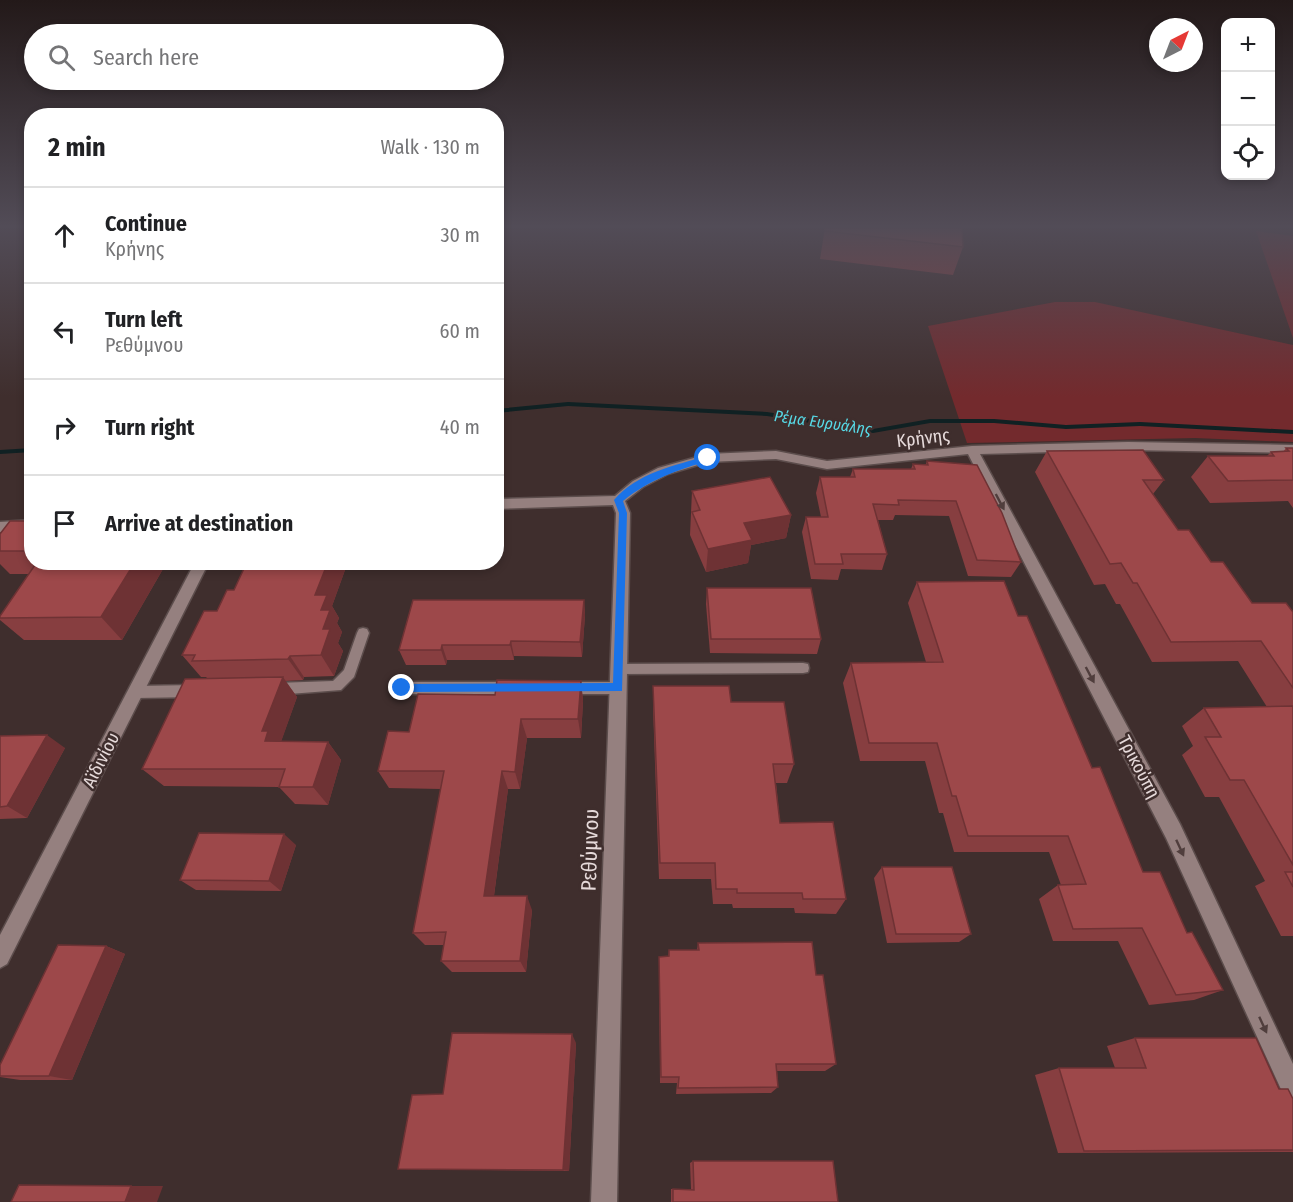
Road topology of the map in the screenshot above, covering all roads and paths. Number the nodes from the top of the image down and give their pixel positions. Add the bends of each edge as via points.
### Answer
1 (1293, 449) edge
2 (972, 450) junction
3 (618, 500) junction
4 (504, 504) edge
5 (24, 526) edge
6 (0, 527) edge
7 (198, 570) edge
8 (363, 633) dead end
9 (803, 668) dead end
10 (618, 678) junction
11 (402, 688) dead end
12 (522, 688) edge
13 (546, 688) edge
14 (261, 689) edge
15 (204, 690) edge
16 (136, 692) junction
17 (0, 957) edge
18 (1293, 1090) edge
19 (604, 1202) edge

1 - 2 street, Κρήνης via 1128,446
2 - 3 street, Κρήνης via 847,465 776,455 708,458 663,471
2 -> 18 street, Τρικούπη via 1173,831
3 - 4 street
3 - 10 street, Ρεθύμνου via 623,513
5 - 6 street
7 - 16 street, Αϊδινίου
8 - 14 lane via 349,673 336,686
9 - 10 lane
10 - 13 lane
10 - 19 street, Ρεθύμνου
11 - 12 lane
15 - 16 lane
16 - 17 street, Αϊδινίου

